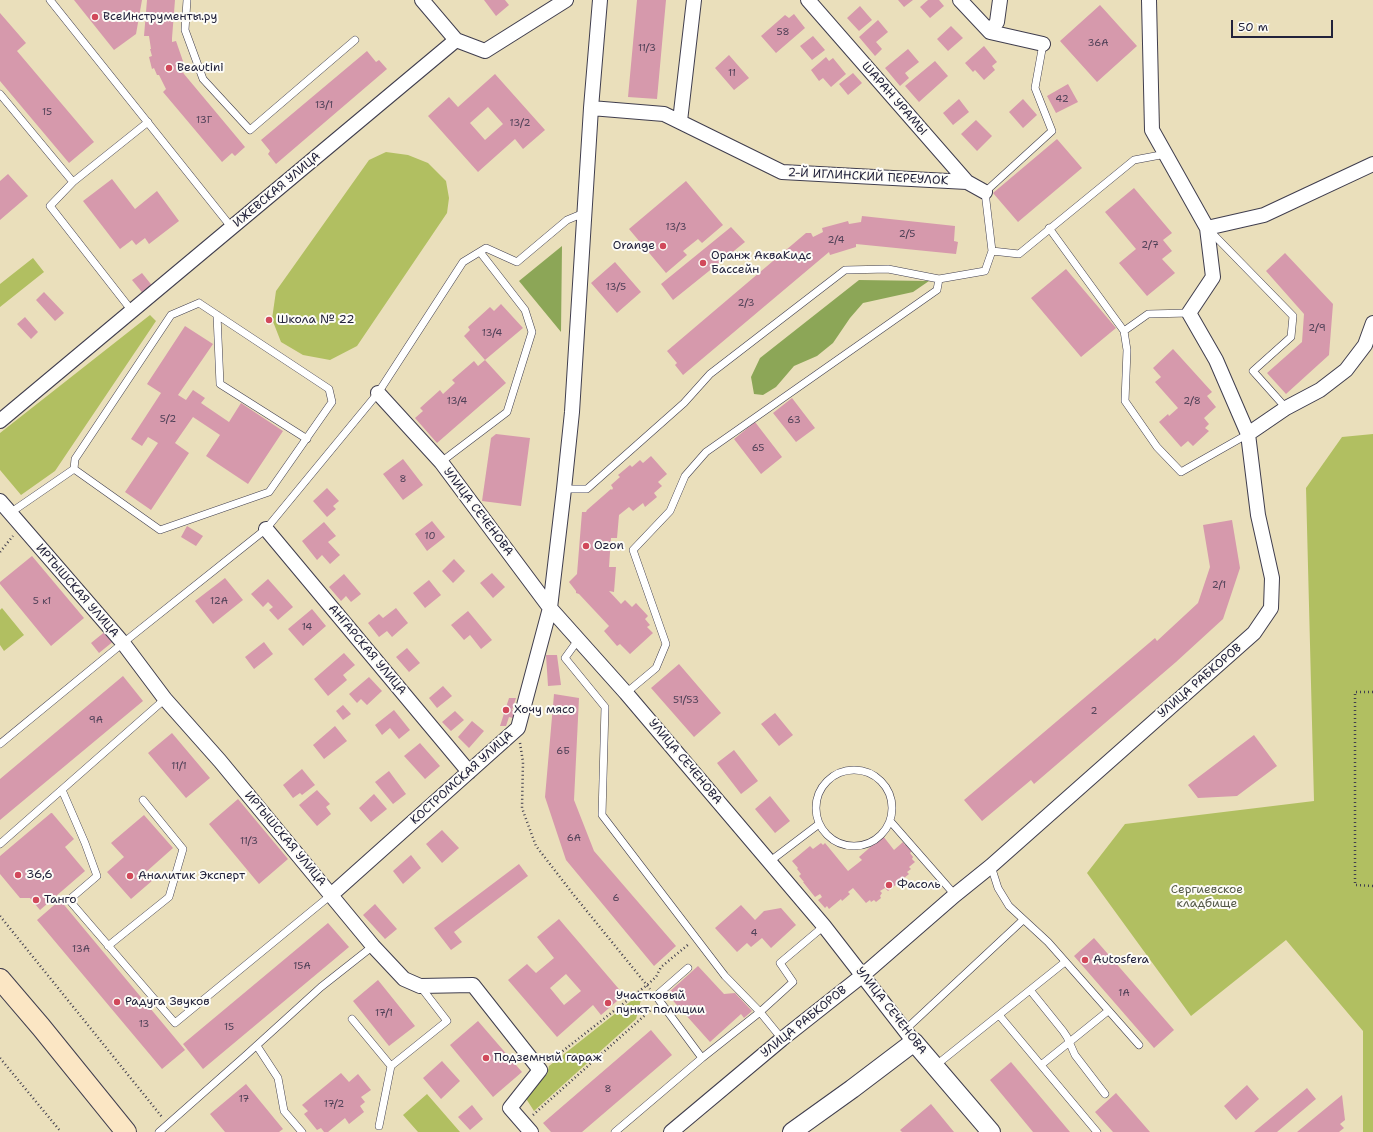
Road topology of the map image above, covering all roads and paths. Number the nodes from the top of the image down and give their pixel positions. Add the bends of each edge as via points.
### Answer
1 (50, 0) edge
2 (187, 0) edge
3 (422, 0) edge
4 (566, 0) edge
5 (600, 0) edge
6 (694, 0) edge
7 (808, 0) edge
8 (960, 0) edge
9 (1000, 0) edge
10 (1149, 0) edge
11 (990, 32) junction
12 (355, 40) dead end
13 (456, 40) junction
14 (1043, 44) joint
15 (0, 94) edge
16 (591, 108) junction
17 (148, 122) junction
18 (680, 122) junction
19 (1166, 154) junction
20 (1373, 164) edge
21 (73, 182) junction
22 (967, 182) junction
23 (986, 192) junction
24 (584, 213) junction
25 (232, 228) junction
26 (1049, 228) junction
27 (1207, 228) junction
28 (992, 251) junction
29 (480, 252) junction
30 (939, 280) junction
31 (132, 311) junction
32 (1189, 313) junction
33 (217, 315) junction
34 (1373, 323) edge
35 (1124, 331) junction
36 (378, 393) junction
37 (1286, 408) junction
38 (0, 421) edge
39 (1248, 434) junction
40 (307, 439) junction
41 (441, 462) junction
42 (74, 469) junction
43 (564, 489) junction
44 (0, 501) edge
45 (10, 513) junction
46 (21, 526) junction
47 (266, 529) junction
48 (0, 552) edge
49 (550, 608) junction
50 (578, 640) junction
51 (123, 643) junction
52 (1373, 692) edge
53 (626, 693) junction
54 (165, 699) junction
55 (518, 728) junction
56 (0, 744) edge
57 (469, 772) junction
58 (62, 790) junction
59 (143, 800) dead end
60 (891, 822) junction
61 (819, 824) junction
62 (0, 844) edge
63 (769, 862) junction
64 (991, 866) junction
65 (1373, 886) edge
66 (331, 894) junction
67 (955, 895) junction
68 (0, 916) edge
69 (1023, 920) junction
70 (824, 926) junction
71 (696, 939) junction
72 (108, 946) junction
73 (373, 946) junction
74 (1065, 962) junction
75 (688, 968) dead end
76 (863, 974) junction
77 (0, 979) edge
78 (647, 985) junction
79 (420, 986) junction
80 (1030, 990) junction
81 (658, 998) junction
82 (1108, 1011) junction
83 (760, 1012) junction
84 (999, 1015) junction
85 (352, 1019) dead end
86 (910, 1036) junction
87 (782, 1039) junction
88 (1070, 1042) junction
89 (1139, 1045) dead end
90 (257, 1046) junction
91 (0, 1058) edge
92 (702, 1058) junction
93 (1041, 1065) junction
94 (391, 1066) junction
95 (934, 1066) junction
96 (540, 1070) junction
97 (1105, 1094) dead end
98 (168, 1124) junction
99 (379, 1126) dead end
100 (527, 1128) edge
101 (61, 1132) edge
102 (126, 1132) edge
103 (159, 1132) edge
104 (302, 1132) edge
105 (614, 1132) edge
106 (671, 1132) edge
107 (792, 1132) edge
108 (991, 1132) edge
109 (1097, 1132) edge

1 - 17 lane
2 - 12 lane via 185,30 203,79 250,130
3 - 13 street
4 - 13 street via 485,51
5 - 16 street, КОСТРОМСКАЯ УЛИЦА
6 - 18 street
7 - 22 street, ШАРАН УРАМЫ
8 - 11 street
9 - 11 street via 998,22
10 - 19 street via 1152,130
11 - 14 street
13 - 25 street, ИЖЕВСКАЯ УЛИЦА
14 - 23 lane via 1035,88 1052,131
15 - 21 lane
16 - 18 street, 2-Й ИГЛИНСКИЙ ПЕРЕУЛОК via 664,114
16 - 24 street, КОСТРОМСКАЯ УЛИЦА
17 - 21 lane
17 - 25 lane
18 - 22 street, 2-Й ИГЛИНСКИЙ ПЕРЕУЛОК via 782,172
19 - 26 lane via 1134,160
19 - 27 street
20 - 27 street via 1264,215
21 - 31 lane via 50,206
22 - 23 street, ШАРАН УРАМЫ
23 - 28 lane
24 - 29 lane via 567,220 517,262 486,248
24 - 43 street, КОСТРОМСКАЯ УЛИЦА via 572,412
25 - 31 street, ИЖЕВСКАЯ УЛИЦА
26 - 28 lane via 1019,254
26 - 35 lane
27 - 32 street via 1212,277
27 - 37 lane via 1293,316 1291,337 1253,371
28 - 30 lane via 985,271
29 - 36 lane via 463,262
29 - 41 lane via 525,310 532,332 507,412
30 - 43 lane via 888,269 844,270 710,374 684,403 587,489
30 - 53 lane via 936,290 706,452 685,476 670,511 633,550 666,644 656,668
31 - 38 street, ИЖЕВСКАЯ УЛИЦА
32 - 35 lane via 1148,314
32 - 39 street, УЛИЦА РАБКОРОВ via 1216,360
33 - 40 lane via 220,384
33 - 40 lane via 329,390 332,402
33 - 42 lane via 199,303 171,315 75,459
34 - 37 street via 1365,345 1346,370 1320,390
35 - 39 lane via 1127,350 1125,402 1157,447 1181,472
36 - 41 street, УЛИЦА СЕЧЕНОВА
36 - 47 lane
37 - 39 street
39 - 64 street, УЛИЦА РАБКОРОВ via 1258,515 1272,578 1271,608 1254,634
40 - 42 lane via 269,492 160,530
41 - 49 street, УЛИЦА СЕЧЕНОВА
42 - 45 lane
43 - 49 street, КОСТРОМСКАЯ УЛИЦА
44 - 45 street, ИРТЫШСКАЯ УЛИЦА
45 - 46 street, ИРТЫШСКАЯ УЛИЦА
46 - 48 path
46 - 51 street, ИРТЫШСКАЯ УЛИЦА
47 - 51 lane
47 - 57 street, АНГАРСКАЯ УЛИЦА
49 - 50 street, УЛИЦА СЕЧЕНОВА
49 - 55 street, КОСТРОМСКАЯ УЛИЦА
50 - 53 street, УЛИЦА СЕЧЕНОВА
50 - 71 lane via 565,658 604,707 602,815
51 - 54 street, ИРТЫШСКАЯ УЛИЦА
51 - 56 lane
52 - 65 path via 1355,692 1356,885
53 - 63 street, УЛИЦА СЕЧЕНОВА
54 - 58 lane
54 - 66 street, ИРТЫШСКАЯ УЛИЦА
55 - 57 street, КОСТРОМСКАЯ УЛИЦА
55 - 78 path via 523,762 522,808 536,846
57 - 66 street, КОСТРОМСКАЯ УЛИЦА
58 - 62 lane
58 - 72 lane via 97,876 69,900
59 - 72 lane via 182,849 169,897
60 - 61 lane via 874,842 861,846 838,843 827,835
60 - 61 lane via 891,795 884,784 874,775 856,770 843,772 831,778 822,788 816,803
60 - 67 lane
61 - 63 lane
63 - 70 street, УЛИЦА СЕЧЕНОВА
64 - 67 street, УЛИЦА РАБКОРОВ
64 - 69 lane via 998,888 1009,906
66 - 72 lane via 175,1023
66 - 73 street, ИРТЫШСКАЯ УЛИЦА
67 - 76 street, УЛИЦА РАБКОРОВ
68 - 98 path
69 - 74 lane via 1048,942
69 - 86 lane
70 - 76 street, УЛИЦА СЕЧЕНОВА
70 - 83 lane via 780,963 793,982
71 - 78 path via 661,967 656,978
71 - 83 lane via 725,976
73 - 79 street, ИРТЫШСКАЯ УЛИЦА via 404,979
73 - 90 lane via 321,987
74 - 80 lane
74 - 82 lane
75 - 81 lane
76 - 86 street, УЛИЦА СЕЧЕНОВА
76 - 87 street, УЛИЦА РАБКОРОВ
77 - 102 main road
78 - 81 path
78 - 96 path
79 - 94 lane via 446,1021
79 - 96 street, ИРТЫШСКАЯ УЛИЦА via 473,985
80 - 84 lane
80 - 88 lane
81 - 92 lane
81 - 100 path
82 - 88 lane
82 - 89 lane
83 - 87 lane
83 - 92 lane
84 - 93 lane
84 - 95 lane
85 - 94 lane
86 - 95 street, УЛИЦА СЕЧЕНОВА
86 - 107 street via 852,1089
87 - 106 street, УЛИЦА РАБКОРОВ
88 - 93 lane
88 - 97 lane via 1075,1054
90 - 98 lane
90 - 104 lane via 278,1078 284,1111
91 - 101 path
92 - 105 lane
93 - 109 lane
94 - 99 lane
95 - 108 street, УЛИЦА СЕЧЕНОВА
96 - 100 street via 510,1108
98 - 103 lane

